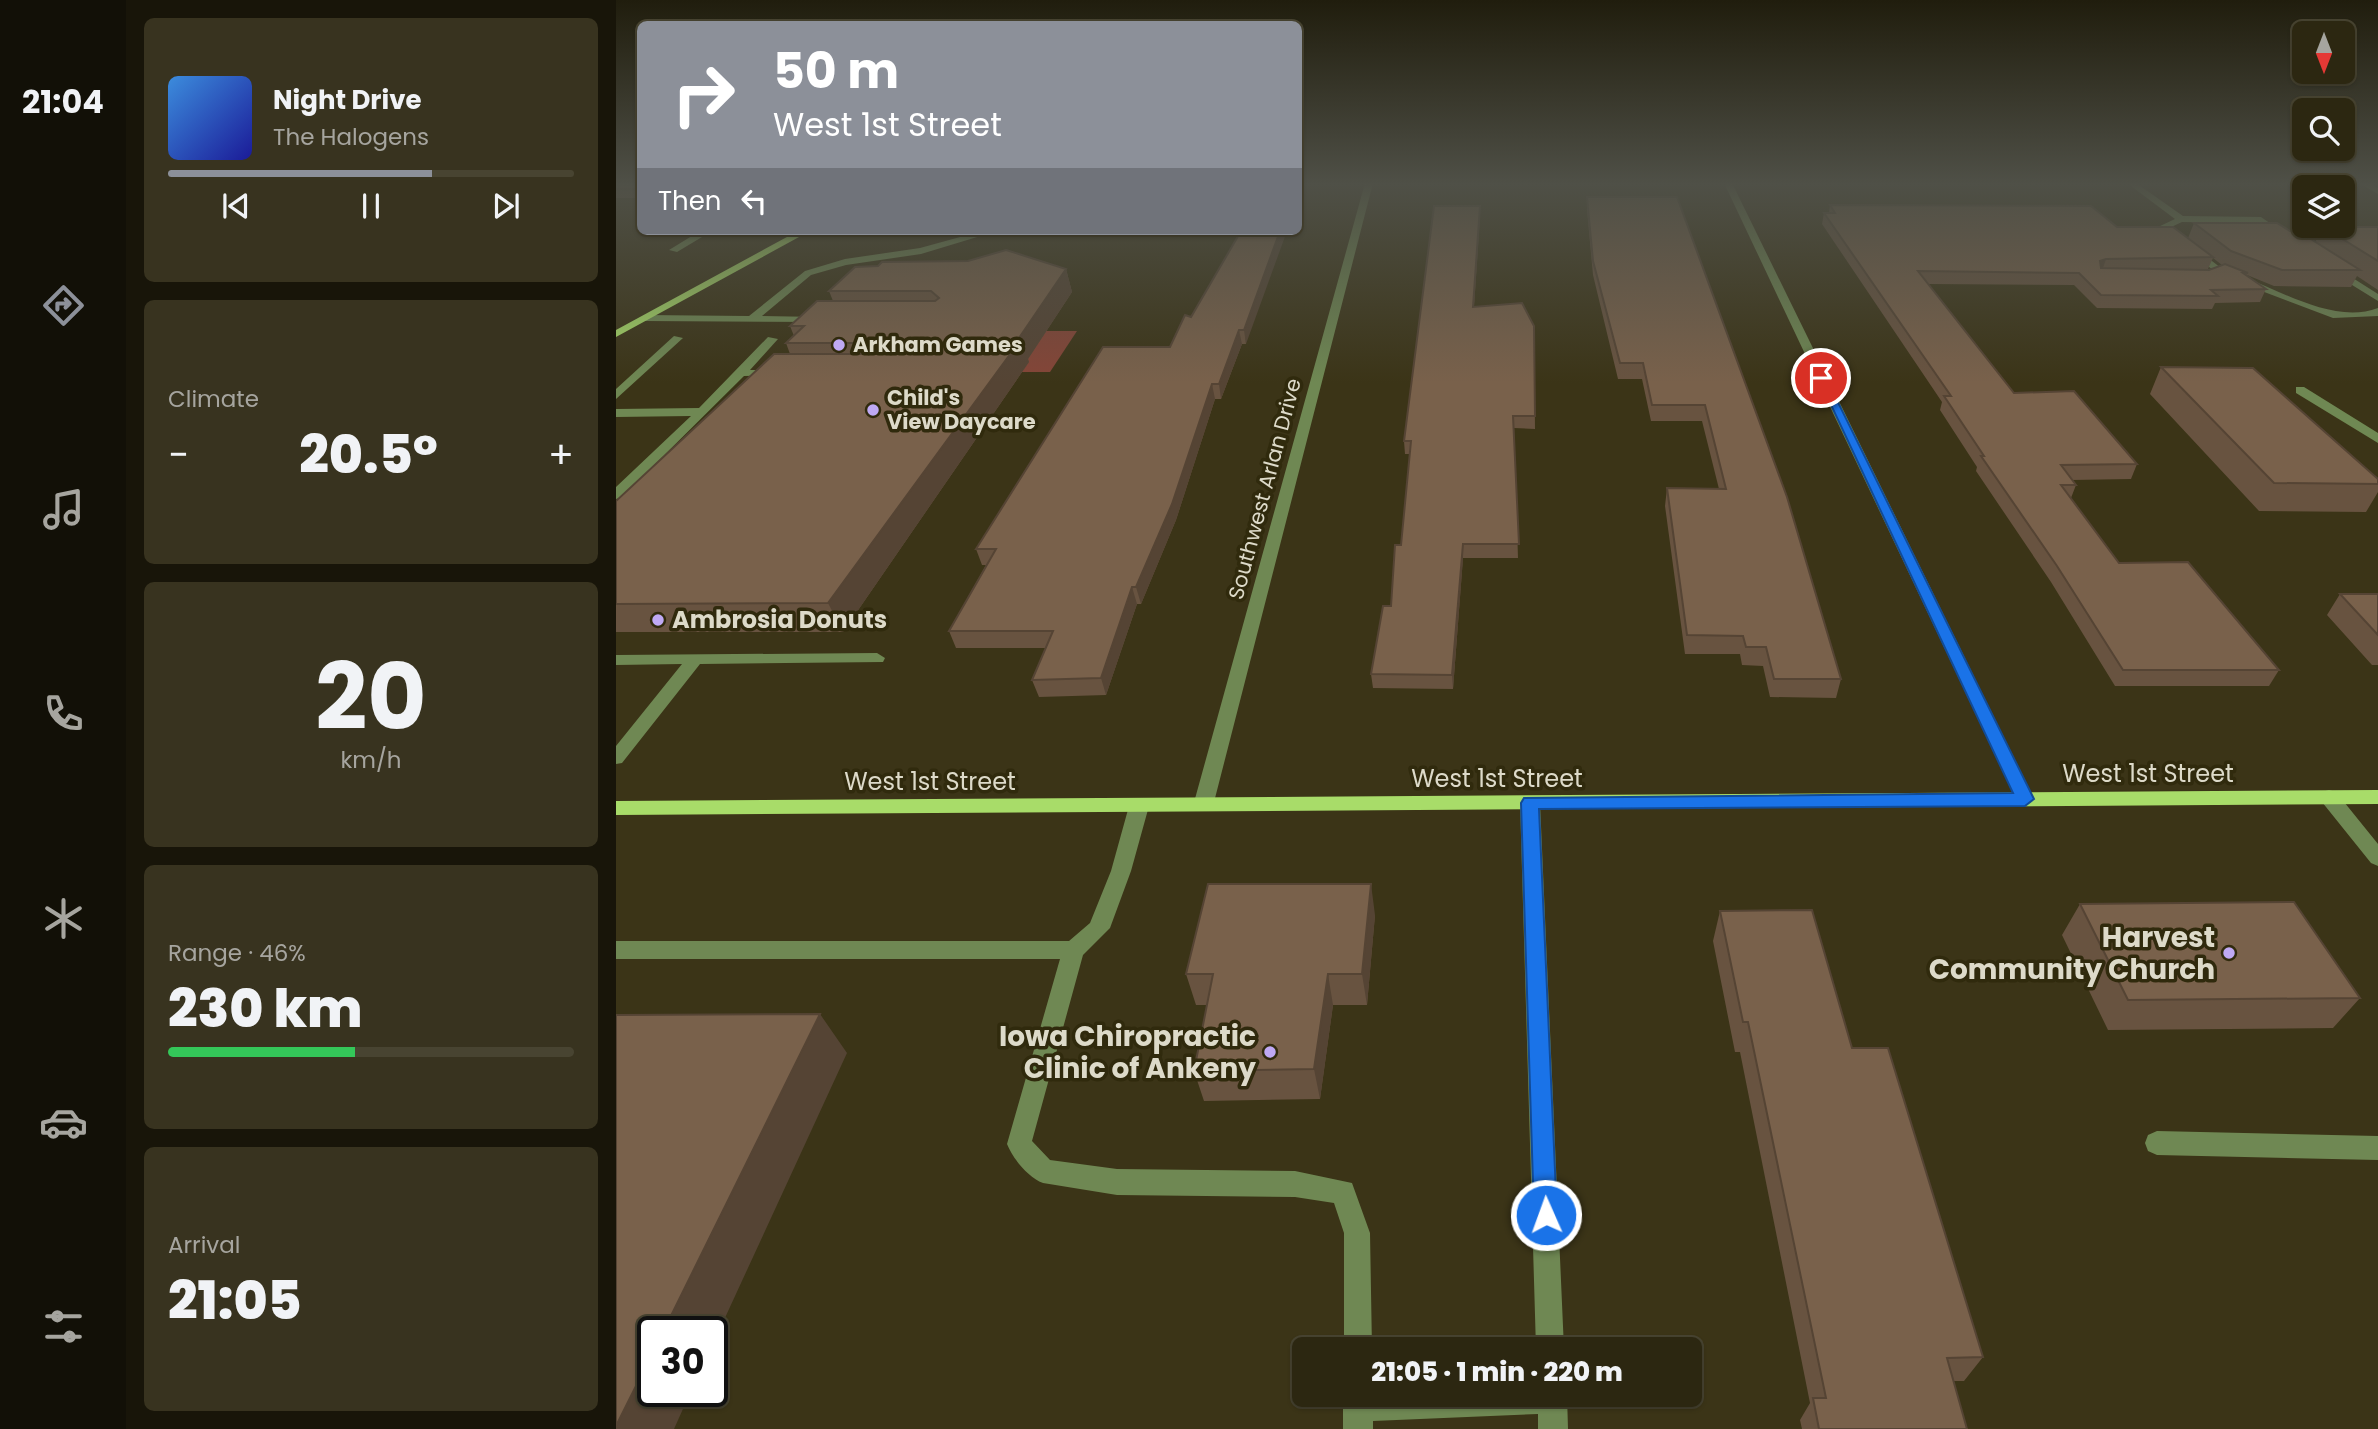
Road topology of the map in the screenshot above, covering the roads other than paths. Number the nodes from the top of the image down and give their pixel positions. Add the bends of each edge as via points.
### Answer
1 (771, 250) edge
2 (926, 250) edge
3 (1351, 250) edge
4 (1760, 250) edge
5 (2192, 250) edge
6 (2325, 263) edge
7 (2220, 271) junction
8 (2191, 276) edge
9 (2378, 299) edge
10 (2376, 314) edge
11 (645, 318) junction
12 (751, 320) junction
13 (831, 320) edge
14 (616, 334) edge
15 (678, 338) dead end
16 (772, 339) dead end
17 (741, 373) junction
18 (793, 373) edge
19 (2300, 390) dead end
20 (616, 395) edge
21 (702, 412) junction
22 (616, 413) edge
23 (2378, 439) edge
24 (616, 495) edge
25 (877, 658) dead end
26 (695, 659) junction
27 (616, 660) edge
28 (616, 758) edge
29 (2329, 797) junction
30 (2378, 797) edge
31 (2025, 799) junction
32 (1530, 803) junction
33 (1139, 806) junction
34 (1203, 806) junction
35 (616, 807) edge
36 (2378, 858) edge
37 (616, 950) edge
38 (1073, 950) junction
39 (2157, 1143) dead end
40 (2378, 1148) edge
41 (1358, 1337) edge
42 (1550, 1337) edge
43 (1403, 1407) edge
44 (1552, 1407) edge
45 (1358, 1410) edge
46 (1553, 1429) edge

1 - 11 main road
2 - 12 street via 845,262 808,273
3 - 34 street, Southwest Arlan Drive
4 - 31 street
5 - 7 street
6 - 9 street
7 - 8 street
7 - 10 street via 2333,315
11 - 12 street
11 - 14 main road
12 - 13 street
15 - 20 street
16 - 17 street
17 - 18 street
17 - 21 street
19 - 23 street
21 - 22 street
21 - 24 street
25 - 26 street
26 - 27 street
26 - 28 street
29 - 30 main road, West 1st Street
29 - 31 main road, West 1st Street
29 - 36 street
31 - 32 main road, West 1st Street
32 - 34 main road, West 1st Street
32 - 42 street
33 - 34 main road, West 1st Street
33 - 35 main road, West 1st Street
33 - 38 street via 1099,928
37 - 38 street
38 - 41 street via 1018,1144 1043,1171 1105,1180 1295,1184 1343,1192 1357,1233
39 - 40 street
43 - 45 street
44 - 46 street

